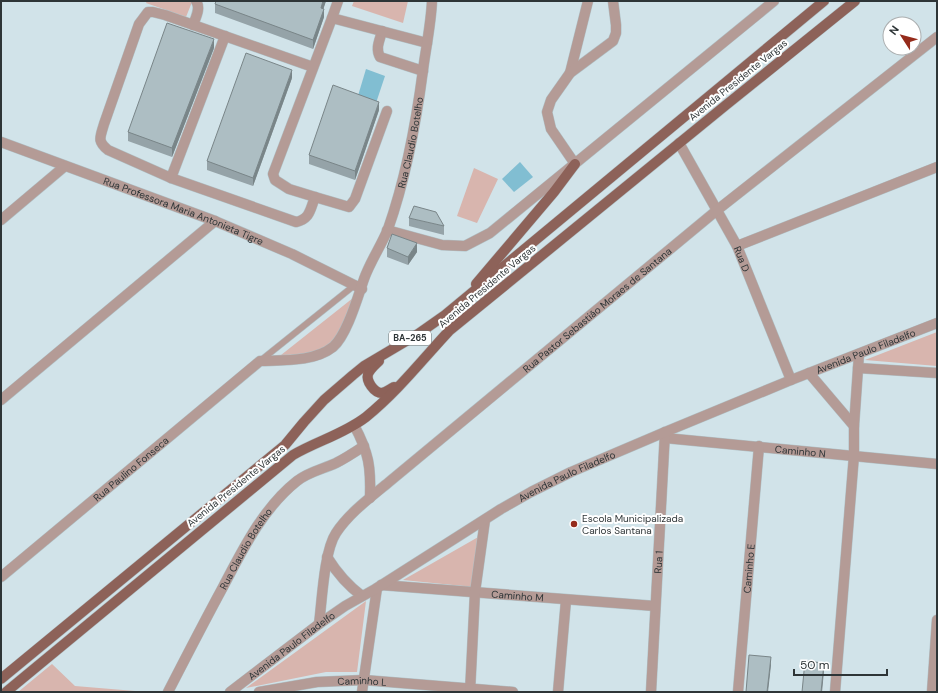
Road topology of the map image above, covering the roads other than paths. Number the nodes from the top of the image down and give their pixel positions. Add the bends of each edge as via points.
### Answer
1 (196, 1) edge
2 (338, 1) edge
3 (432, 1) edge
4 (588, 1) edge
5 (614, 1) edge
6 (774, 1) edge
7 (824, 1) edge
8 (855, 1) edge
9 (332, 18) junction
10 (193, 25) junction
11 (382, 31) junction
12 (225, 36) junction
13 (937, 37) edge
14 (427, 43) junction
15 (313, 67) junction
16 (423, 71) junction
17 (570, 73) junction
18 (387, 111) dead end
19 (1, 142) edge
20 (679, 143) junction
21 (575, 164) junction
22 (65, 166) junction
23 (937, 167) edge
24 (171, 178) junction
25 (315, 198) junction
26 (716, 211) junction
27 (1, 220) edge
28 (215, 221) junction
29 (387, 230) junction
30 (737, 246) junction
31 (358, 287) junction
32 (461, 302) junction
33 (937, 323) edge
34 (392, 349) junction
35 (859, 354) junction
36 (260, 360) junction
37 (858, 368) junction
38 (937, 373) edge
39 (809, 374) junction
40 (409, 375) junction
41 (791, 380) junction
42 (1, 400) edge
43 (354, 425) junction
44 (854, 426) junction
45 (665, 435) junction
46 (364, 446) junction
47 (760, 446) junction
48 (854, 455) junction
49 (937, 464) edge
50 (370, 498) junction
51 (485, 520) junction
52 (327, 557) junction
53 (1, 577) edge
54 (379, 587) junction
55 (475, 592) junction
56 (362, 596) junction
57 (566, 600) junction
58 (655, 606) junction
59 (319, 624) junction
60 (937, 627) edge
61 (1, 679) edge
62 (364, 680) junction
63 (470, 690) edge
64 (6, 692) edge
65 (168, 692) edge
66 (230, 692) edge
67 (259, 692) edge
68 (362, 692) edge
69 (513, 692) edge
70 (558, 692) edge
71 (651, 692) edge
72 (738, 692) edge
73 (835, 692) edge
74 (932, 692) edge

1 - 10 street via 198,12
2 - 9 street
3 - 14 street, Rua Claudio Botelho
4 - 17 street
5 - 17 street via 616,33 613,41
6 - 21 street
7 - 32 main road, Avenida Presidente Vargas / BA-265
8 - 20 main road, Avenida Presidente Vargas
9 - 11 street
9 - 15 street
10 - 12 street
10 - 24 street via 148,12 139,24 100,140 101,145 108,150
11 - 14 street
11 - 16 street via 377,47 380,57
12 - 15 street
12 - 24 street
13 - 26 street, Rua Pastor Sebastião Moraes de Santana
14 - 16 street, Rua Claudio Botelho
15 - 25 street via 273,174 275,180 289,189
16 - 29 street, Rua Claudio Botelho via 411,149
17 - 21 street via 551,100 547,112 551,129
18 - 25 street via 352,205 343,206
19 - 22 street, Rua Professora Maria Antonieta Tigre
20 - 26 street, Rua D
20 - 40 main road, Avenida Presidente Vargas via 450,332
21 - 29 street via 490,233 465,246 442,245
21 - 32 main road
22 - 27 street
22 - 28 street, Rua Professora Maria Antonieta Tigre
23 - 30 street
24 - 25 street via 296,222 308,216
26 - 30 street, Rua D
26 - 50 street, Rua Pastor Sebastião Moraes de Santana
28 - 31 street, Rua Professora Maria Antonieta Tigre via 292,254
28 - 42 street
29 - 31 street, Rua Claudio Botelho
30 - 41 street, Rua D
31 - 36 lane, Rua Paulino Fonseca
31 - 36 street via 342,337 324,354 291,360
32 - 34 main road, Avenida Presidente Vargas / BA-265 via 418,334
33 - 35 street, Avenida Paulo Filadelfo
34 - 40 main road via 368,374 370,384 382,393
34 - 61 main road, Avenida Presidente Vargas / BA-265 via 347,380 324,400 285,445
35 - 37 street
35 - 39 street, Avenida Paulo Filadelfo
36 - 53 street, Rua Paulino Fonseca
37 - 38 street
37 - 44 street
39 - 41 street, Avenida Paulo Filadelfo
39 - 44 street
40 - 43 main road, Avenida Presidente Vargas via 380,405
41 - 45 street, Avenida Paulo Filadelfo
43 - 46 street
43 - 64 main road, Avenida Presidente Vargas via 293,455
44 - 48 street
45 - 47 street, Caminho N
45 - 51 street, Avenida Paulo Filadelfo via 565,475
45 - 58 street, Rua 1
46 - 50 street via 371,474
46 - 65 street, Rua Claudio Botelho via 336,463 299,479 275,502 260,521 235,565
47 - 48 street, Caminho N
47 - 72 street, Caminho E
48 - 49 street, Caminho N
48 - 73 street
50 - 52 street, Rua Pastor Sebastião Moraes de Santana via 335,534
51 - 54 street, Avenida Paulo Filadelfo
51 - 55 street
52 - 56 street via 337,573
52 - 59 street, Rua Pastor Sebastião Moraes de Santana
54 - 55 street, Caminho M
54 - 56 street, Avenida Paulo Filadelfo
54 - 62 street
55 - 57 street, Caminho M
55 - 63 street
56 - 59 street, Avenida Paulo Filadelfo
57 - 58 street, Caminho M
57 - 70 street
58 - 71 street, Rua 1
59 - 66 street, Avenida Paulo Filadelfo
60 - 74 street
62 - 63 street, Caminho L
62 - 67 street, Caminho L via 317,682
62 - 68 street
63 - 69 street, Caminho L

